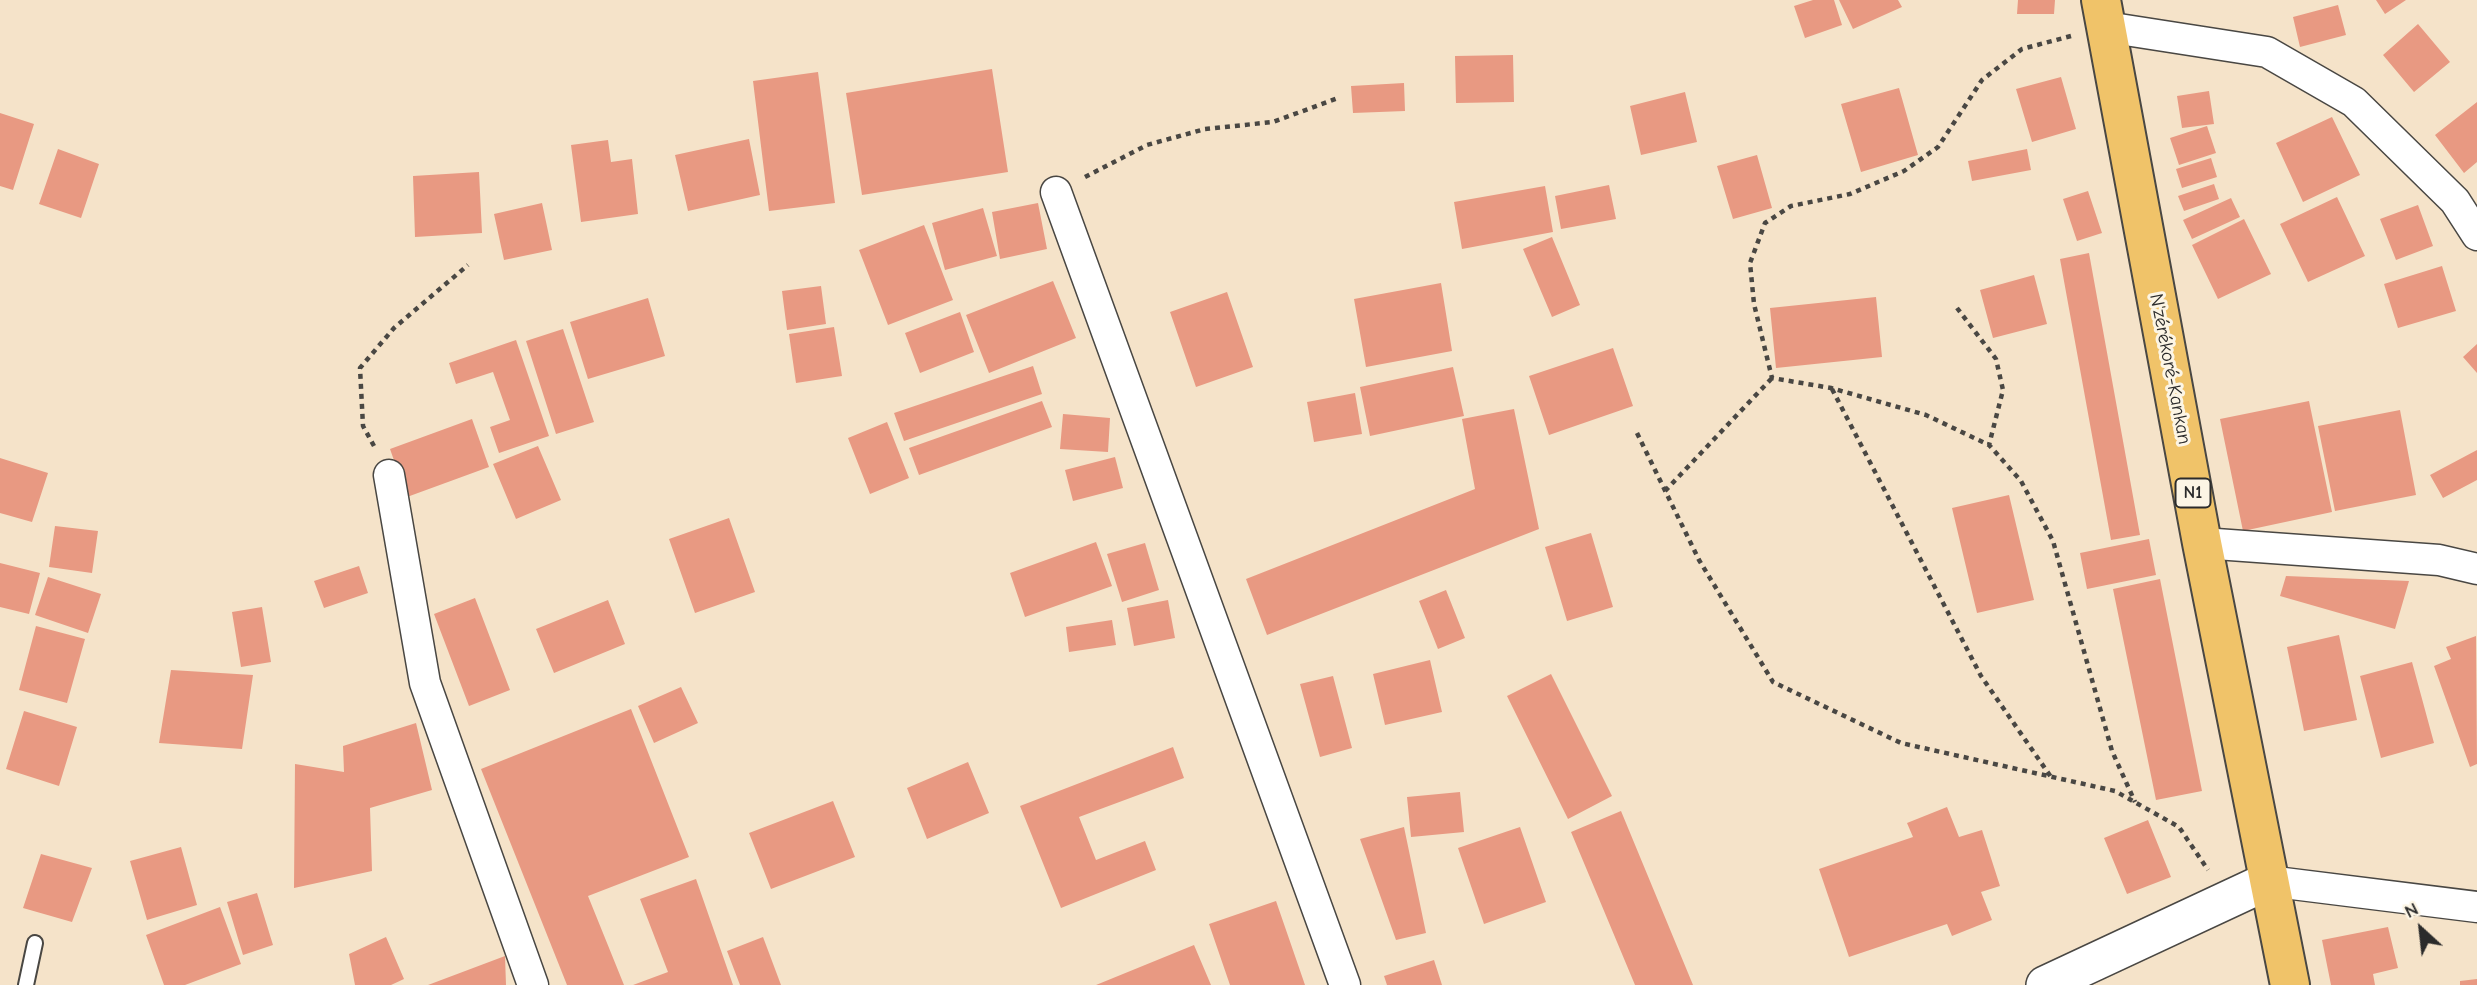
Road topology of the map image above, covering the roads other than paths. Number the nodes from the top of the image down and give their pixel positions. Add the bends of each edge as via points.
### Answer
1 (2104, 14) edge
2 (1056, 192) road end
3 (2477, 234) edge
4 (388, 475) road end
5 (2202, 543) junction
6 (2477, 569) edge
7 (2268, 881) junction
8 (2477, 907) edge
9 (35, 943) dead end
10 (26, 985) edge
11 (533, 985) edge
12 (1346, 985) edge
13 (2045, 985) edge
14 (2290, 985) edge

1 - 3 street via 2267,52 2354,102 2455,201
1 - 5 highway, N'zérékoré-Kankan / N1
2 - 12 street
4 - 11 street via 425,683
5 - 6 street via 2439,560
5 - 7 highway, N'zérékoré-Kankan / N1
7 - 8 street
7 - 13 street
7 - 14 highway, N'zérékoré-Kankan / N1
9 - 10 lane

